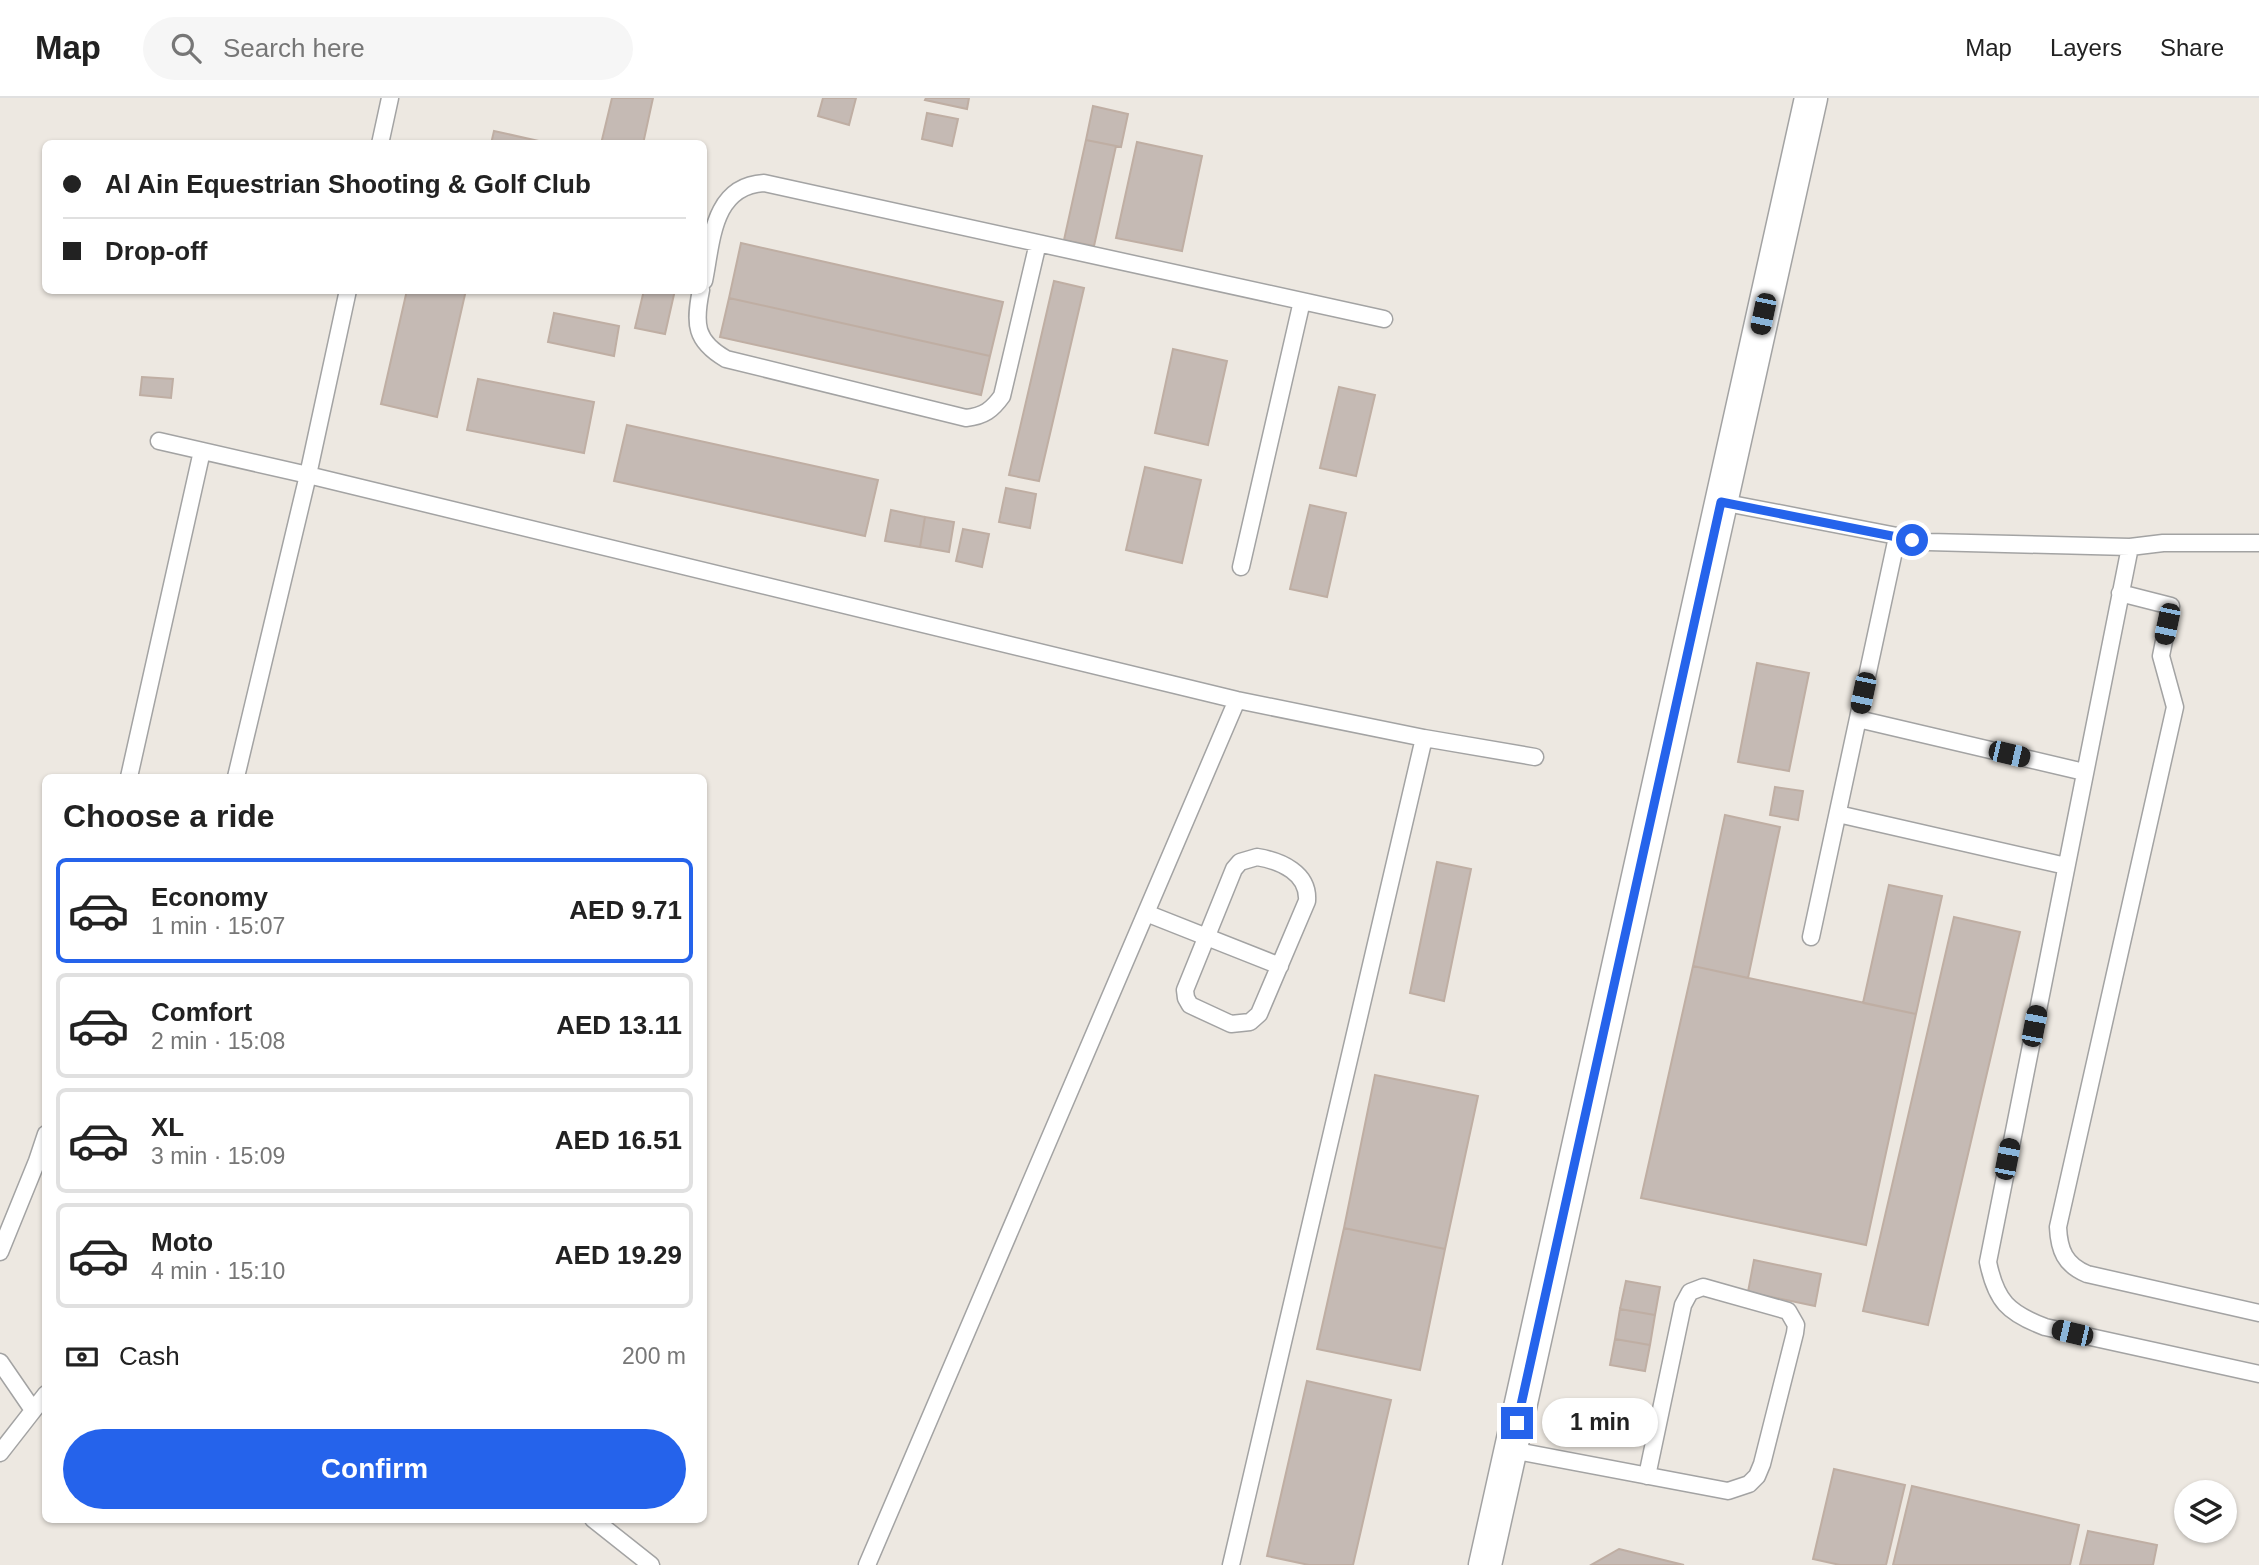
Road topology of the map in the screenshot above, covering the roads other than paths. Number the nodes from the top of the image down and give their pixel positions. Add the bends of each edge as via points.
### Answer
1 (390, 98) edge
2 (1811, 98) edge
3 (381, 140) edge
4 (709, 226) edge
5 (1038, 243) junction
6 (707, 248) edge
7 (347, 294) edge
8 (700, 294) edge
9 (1302, 301) junction
10 (1384, 320) dead end
11 (159, 442) dead end
12 (202, 451) junction
13 (308, 475) junction
14 (1721, 502) junction
15 (1897, 537) junction
16 (2259, 543) edge
17 (2130, 547) junction
18 (1241, 567) dead end
19 (2120, 593) junction
20 (1237, 700) junction
21 (1858, 719) junction
22 (1424, 738) junction
23 (1535, 757) dead end
24 (2084, 772) junction
25 (130, 774) edge
26 (237, 774) edge
27 (1838, 814) junction
28 (2066, 866) junction
29 (1146, 914) junction
30 (1206, 937) junction
31 (1811, 937) dead end
32 (1280, 966) junction
33 (42, 1145) edge
34 (0, 1252) edge
35 (2259, 1313) edge
36 (0, 1362) edge
37 (2259, 1374) edge
38 (42, 1399) edge
39 (33, 1410) junction
40 (1511, 1450) junction
41 (0, 1453) edge
42 (1647, 1476) junction
43 (598, 1523) edge
44 (651, 1565) edge
45 (867, 1565) edge
46 (1231, 1565) edge
47 (1485, 1565) edge

1 - 3 lane
2 - 14 street
4 - 5 lane via 731,195 764,183
4 - 6 lane
5 - 8 lane via 1002,396 987,414 977,417 726,359 713,352 698,329
5 - 9 lane
7 - 13 lane
9 - 10 lane
9 - 18 lane
11 - 12 lane
12 - 13 lane
12 - 25 lane
13 - 20 lane
13 - 26 lane
14 - 15 lane
14 - 40 street
15 - 17 lane via 1928,542
15 - 21 lane
16 - 17 lane
17 - 19 lane
19 - 24 lane
19 - 35 lane via 2171,606 2161,656 2175,707 2058,1240 2067,1261 2087,1274
20 - 22 lane
20 - 29 lane
21 - 24 lane
21 - 27 lane
22 - 23 lane
22 - 46 lane
24 - 28 lane
27 - 28 lane
27 - 31 lane
28 - 37 lane via 1991,1239 1988,1262 1993,1284 2005,1304 2023,1319 2045,1327
29 - 30 lane
29 - 45 lane
30 - 32 lane
30 - 32 lane via 1187,982 1186,998 1198,1010 1231,1024 1250,1022 1259,1014
30 - 32 lane via 1234,869 1249,858 1264,858 1295,871 1307,891
33 - 34 lane
36 - 39 lane
38 - 39 lane
39 - 41 lane
40 - 42 lane
40 - 47 street
42 - 42 lane via 1728,1491 1757,1476 1795,1333 1788,1311 1703,1287 1690,1292 1683,1305
43 - 44 lane

